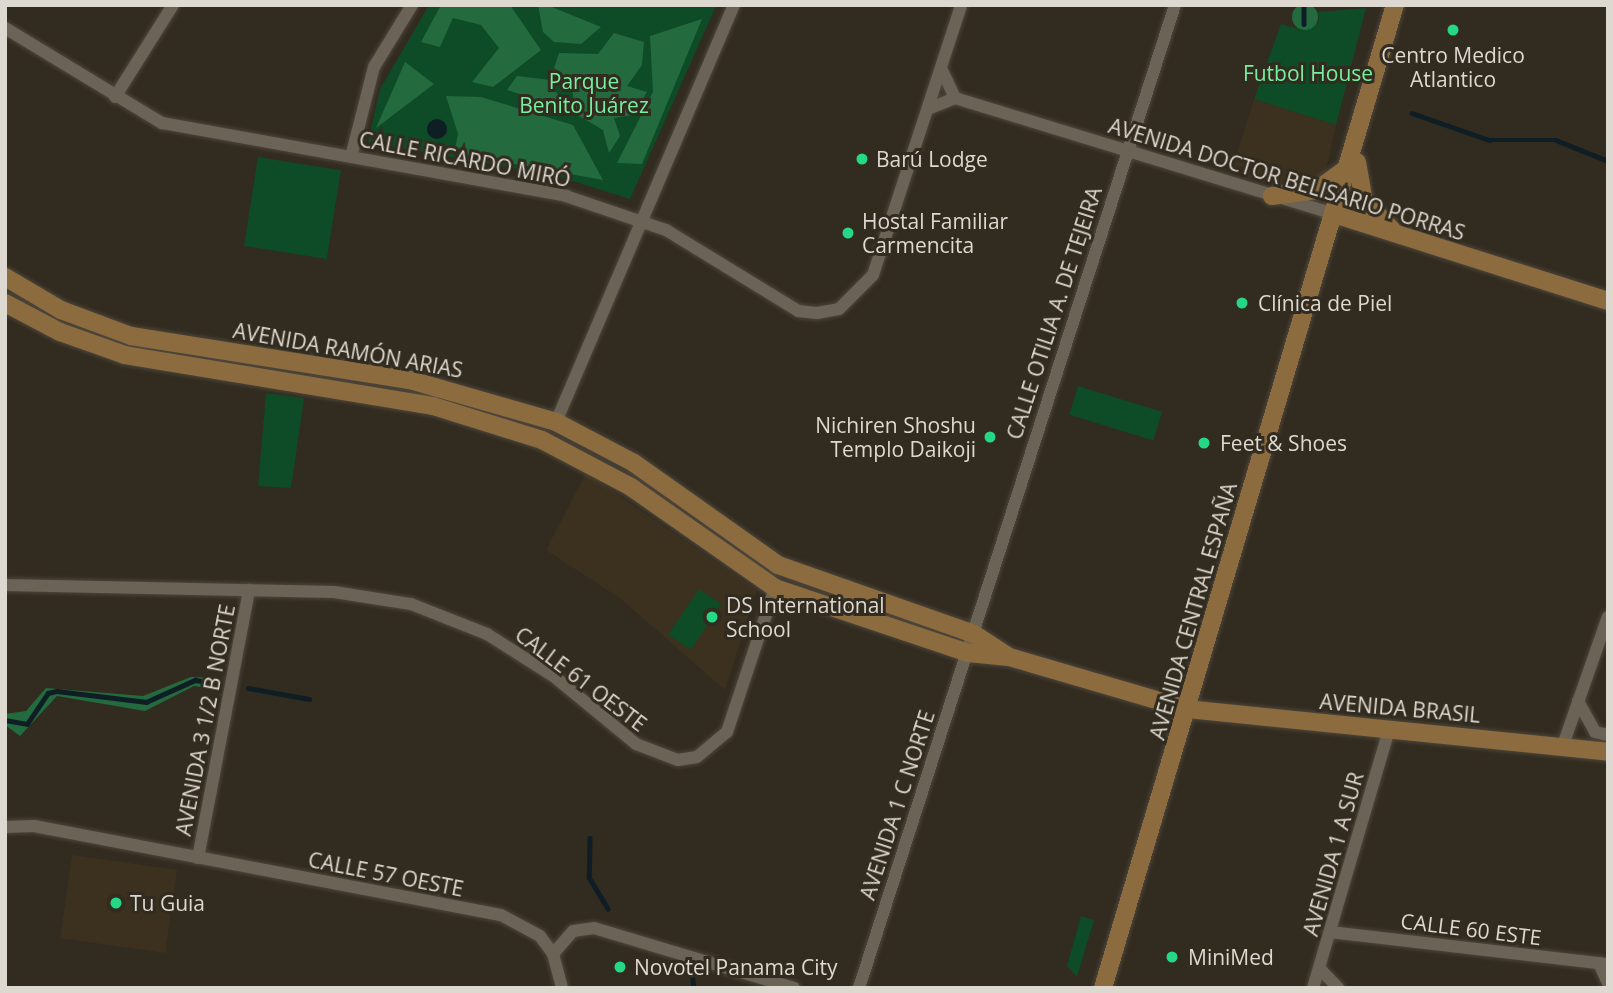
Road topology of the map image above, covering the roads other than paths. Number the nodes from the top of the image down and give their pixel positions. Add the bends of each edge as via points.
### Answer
1 (173, 5) edge
2 (412, 5) edge
3 (734, 5) edge
4 (961, 5) edge
5 (1175, 5) edge
6 (1395, 5) edge
7 (5, 28) edge
8 (941, 68) junction
9 (115, 97) junction
10 (955, 98) junction
11 (927, 110) junction
12 (1125, 155) junction
13 (351, 157) junction
14 (1354, 158) junction
15 (1272, 196) junction
16 (1337, 215) junction
17 (641, 220) junction
18 (666, 230) junction
19 (1397, 235) junction
20 (631, 243) junction
21 (5, 277) edge
22 (1608, 301) edge
23 (5, 303) edge
24 (266, 358) junction
25 (263, 379) junction
26 (556, 422) junction
27 (525, 434) junction
28 (5, 585) edge
29 (775, 588) junction
30 (249, 590) junction
31 (1608, 617) edge
32 (974, 634) junction
33 (968, 653) junction
34 (1009, 657) junction
35 (1578, 701) junction
36 (1187, 709) junction
37 (1389, 730) junction
38 (1608, 735) edge
39 (1562, 748) junction
40 (1608, 752) edge
41 (5, 827) edge
42 (198, 858) junction
43 (1330, 932) junction
44 (553, 954) junction
45 (1603, 963) edge
46 (1319, 968) junction
47 (1608, 983) edge
48 (562, 988) edge
49 (794, 988) edge
50 (859, 988) edge
51 (1103, 988) edge
52 (1313, 988) edge
53 (1338, 988) edge

1 - 9 street
2 - 13 street via 374,67
3 - 17 street
4 - 8 street, CALLE RICARDO MIRÓ
5 - 12 street, CALLE OTILIA A. DE TEJEIRA
6 - 14 main road, AVENIDA CENTRAL ESPAÑA
7 - 9 street, CALLE RICARDO MIRÓ
8 - 10 street
8 - 11 street, CALLE RICARDO MIRÓ
9 - 13 street, CALLE RICARDO MIRÓ via 190,132
10 - 11 street
10 - 12 street, AVENIDA DOCTOR BELISARIO PORRAS
11 - 18 street, CALLE RICARDO MIRÓ via 873,275 839,309 798,312
12 - 15 street, AVENIDA DOCTOR BELISARIO PORRAS
12 - 32 street, CALLE OTILIA A. DE TEJEIRA
13 - 17 street, CALLE RICARDO MIRÓ via 566,196
14 - 15 main road via 1317,190
14 - 16 main road, AVENIDA CENTRAL ESPAÑA
14 - 19 main road via 1364,200
15 - 16 street, AVENIDA DOCTOR BELISARIO PORRAS
16 - 19 main road, AVENIDA DOCTOR BELISARIO PORRAS
16 - 36 main road, AVENIDA CENTRAL ESPAÑA
17 - 18 street, CALLE RICARDO MIRÓ
17 - 20 street
18 - 20 street
19 - 22 main road, AVENIDA DOCTOR BELISARIO PORRAS
20 - 26 street
21 - 24 main road, AVENIDA RAMÓN ARIAS via 61,310 131,335
23 - 25 main road, AVENIDA RAMÓN ARIAS via 115,352
24 - 25 main road
24 - 26 main road, AVENIDA RAMÓN ARIAS via 454,389
25 - 27 main road, AVENIDA RAMÓN ARIAS via 433,406
26 - 27 main road via 546,432
26 - 32 main road, AVENIDA RAMÓN ARIAS via 634,463 778,565
27 - 29 main road, AVENIDA RAMÓN ARIAS via 631,487
28 - 30 street, CALLE 61 OESTE
29 - 30 street, CALLE 61 OESTE via 727,733 697,757 678,760 636,744 526,657 461,621 373,597
29 - 33 main road, AVENIDA RAMÓN ARIAS
30 - 42 street, AVENIDA 3 1/2 B NORTE
31 - 35 street
32 - 33 street, AVENIDA 1 C NORTE
32 - 34 main road, AVENIDA RAMÓN ARIAS
33 - 34 main road, AVENIDA RAMÓN ARIAS
33 - 50 street, AVENIDA 1 C NORTE
34 - 36 main road, AVENIDA RAMÓN ARIAS
35 - 38 street via 1595,732
35 - 39 street
36 - 37 main road, AVENIDA BRASIL
36 - 51 main road, AVENIDA CENTRAL ESPAÑA
37 - 39 main road, AVENIDA BRASIL
37 - 43 street, AVENIDA 1 A SUR
39 - 40 main road, AVENIDA BRASIL
41 - 42 street, CALLE 57 OESTE via 34,826
42 - 44 street, CALLE 57 OESTE via 501,915 533,930
43 - 45 street, CALLE 60 ESTE
43 - 46 street, AVENIDA 1 A SUR
44 - 48 street
44 - 49 street via 573,931 594,928
45 - 47 street
46 - 52 street, AVENIDA 1 A SUR
46 - 53 street

